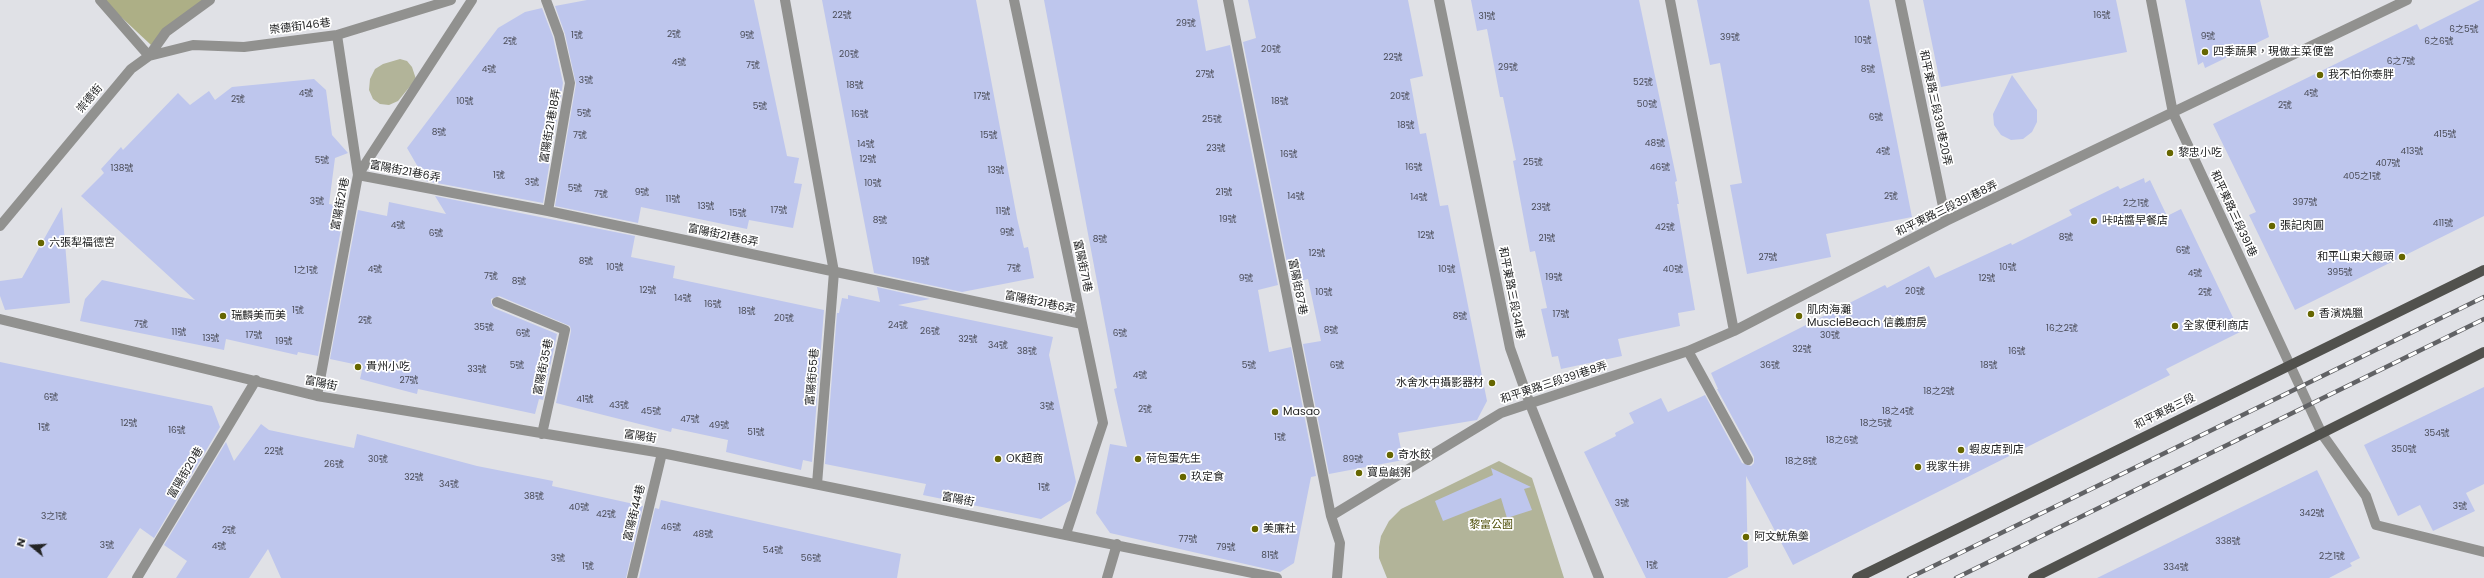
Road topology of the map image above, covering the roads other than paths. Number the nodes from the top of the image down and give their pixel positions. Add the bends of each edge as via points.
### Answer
1 (100, 0) edge
2 (210, 0) edge
3 (451, 0) edge
4 (472, 0) edge
5 (546, 0) edge
6 (784, 0) edge
7 (1014, 0) edge
8 (1228, 0) edge
9 (1439, 0) edge
10 (1670, 0) edge
11 (1900, 0) edge
12 (2151, 0) edge
13 (2407, 0) edge
14 (337, 35) junction
15 (149, 56) junction
16 (2173, 113) junction
17 (358, 175) junction
18 (548, 211) junction
19 (1946, 221) junction
20 (0, 226) edge
21 (2484, 270) edge
22 (834, 272) junction
23 (497, 302) dead end
24 (0, 319) edge
25 (1082, 324) junction
26 (1734, 331) junction
27 (1688, 351) junction
28 (2484, 352) edge
29 (2290, 364) junction
30 (256, 380) junction
31 (317, 396) junction
32 (1530, 404) junction
33 (542, 434) junction
34 (2322, 434) junction
35 (662, 453) junction
36 (1748, 460) dead end
37 (817, 484) junction
38 (1331, 516) junction
39 (1066, 534) junction
40 (1117, 544) junction
41 (2484, 552) edge
42 (137, 578) edge
43 (632, 578) edge
44 (1107, 578) edge
45 (1277, 578) edge
46 (1338, 578) edge
47 (1599, 578) edge
48 (1857, 578) edge
49 (2033, 578) edge

1 - 15 street
2 - 15 street, 崇德街 via 166,32
3 - 14 street, 崇德街146巷
4 - 17 street, 富陽街21巷
5 - 18 street, 富陽街21巷18弄 via 559,35 570,83
6 - 22 street, 富陽街55巷
7 - 25 street, 富陽街71巷
8 - 38 street, 富陽街87巷
9 - 32 street, 和平東路三段341巷 via 1510,348
10 - 26 street
11 - 19 street, 和平東路三段391巷20弄
12 - 16 street, 和平東路三段391巷
13 - 16 street, 和平東路三段391巷8弄
14 - 15 street, 崇德街146巷 via 244,46 193,45
14 - 17 street
15 - 20 street, 崇德街 via 131,69
16 - 19 street, 和平東路三段391巷8弄
16 - 29 street, 和平東路三段391巷
17 - 18 street, 富陽街21巷6弄
17 - 31 street, 富陽街21巷
18 - 22 street, 富陽街21巷6弄
19 - 26 street, 和平東路三段391巷8弄
21 - 29 main road, 和平東路三段
22 - 25 street, 富陽街21巷6弄
22 - 37 street, 富陽街55巷
23 - 33 street, 富陽街35巷 via 565,330
24 - 30 street, 富陽街
25 - 39 street, 富陽街71巷 via 1103,423
26 - 27 street, 和平東路三段391巷8弄
27 - 32 street, 和平東路三段391巷8弄
27 - 36 street
28 - 34 main road
29 - 34 street, 和平東路三段391巷
29 - 48 main road, 和平東路三段
30 - 31 street, 富陽街
30 - 42 street, 富陽街20巷
31 - 33 street, 富陽街
32 - 38 street, 和平東路三段391巷8弄 via 1501,413
32 - 47 street, 和平東路三段341巷
33 - 35 street, 富陽街
34 - 41 street, 和平東路三段391巷 via 2366,496 2376,525
34 - 49 main road
35 - 37 street, 富陽街
35 - 43 street, 富陽街44巷
37 - 39 street, 富陽街
38 - 46 street, 富陽街87巷 via 1340,543
39 - 40 street, 富陽街
40 - 44 street
40 - 45 street, 富陽街

